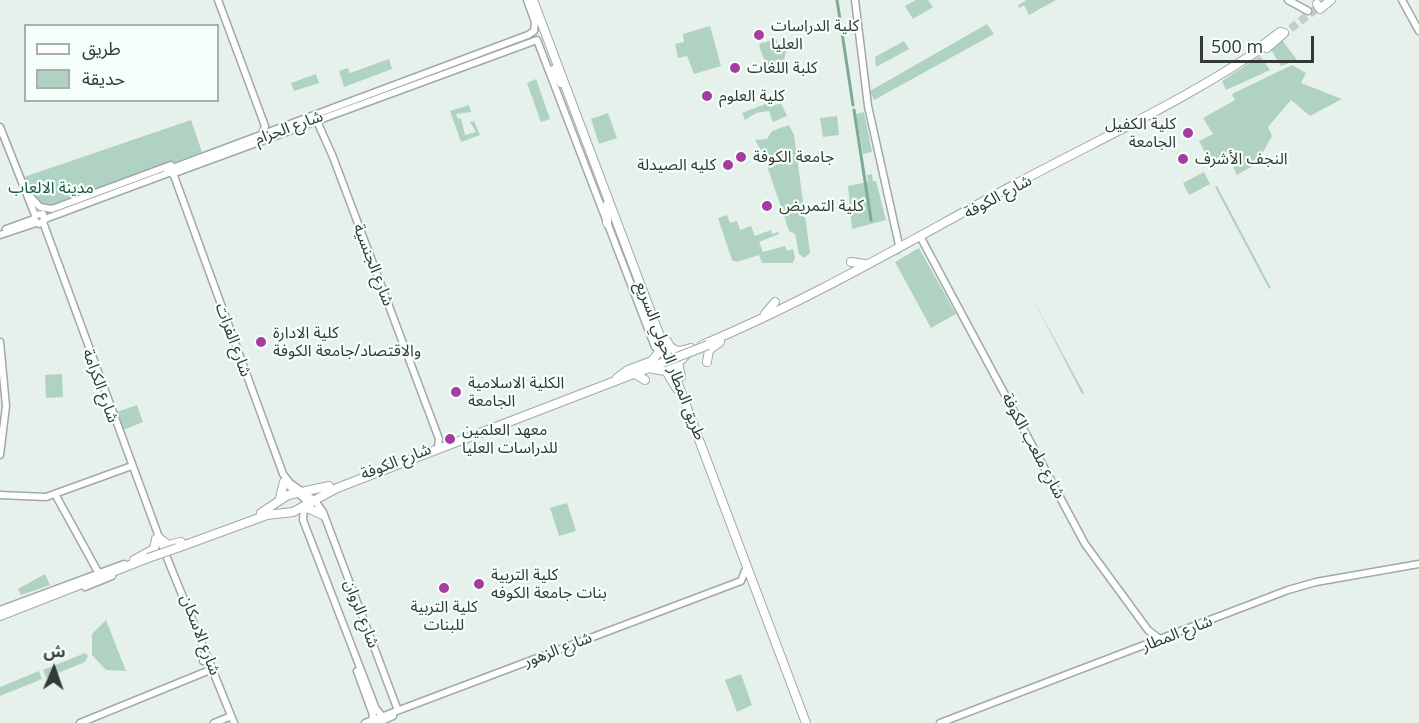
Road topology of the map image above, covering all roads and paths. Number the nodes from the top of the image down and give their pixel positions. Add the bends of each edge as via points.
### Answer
1 (530, 0) edge
2 (1288, 0) edge
3 (1332, 0) edge
4 (1403, 0) edge
5 (223, 1) edge
6 (854, 3) edge
7 (1317, 4) dead end
8 (1308, 11) dead end
9 (1417, 24) edge
10 (236, 38) junction
11 (1270, 44) dead end
12 (502, 50) junction
13 (459, 66) junction
14 (1238, 66) junction
15 (439, 70) junction
16 (561, 84) junction
17 (387, 91) junction
18 (396, 91) junction
19 (357, 101) junction
20 (320, 118) junction
21 (265, 120) junction
22 (0, 121) edge
23 (0, 127) edge
24 (274, 129) junction
25 (263, 137) junction
26 (8, 144) junction
27 (220, 149) junction
28 (591, 157) junction
29 (208, 159) junction
30 (176, 171) junction
31 (144, 180) junction
32 (30, 200) junction
33 (90, 200) junction
34 (607, 205) junction
35 (60, 209) junction
36 (40, 221) junction
37 (607, 223) junction
38 (20, 228) junction
39 (0, 233) edge
40 (906, 239) junction
41 (891, 254) junction
42 (851, 262) dead end
43 (865, 264) junction
44 (204, 265) junction
45 (848, 278) junction
46 (644, 295) junction
47 (775, 302) dead end
48 (760, 308) dead end
49 (763, 317) junction
50 (655, 322) junction
51 (747, 326) junction
52 (717, 341) junction
53 (0, 342) edge
54 (701, 345) junction
55 (1, 358) edge
56 (707, 362) dead end
57 (654, 364) junction
58 (637, 375) junction
59 (615, 380) junction
60 (645, 380) dead end
61 (677, 389) junction
62 (112, 415) junction
63 (3, 418) edge
64 (263, 425) junction
65 (697, 435) junction
66 (0, 436) edge
67 (443, 442) junction
68 (0, 455) edge
69 (421, 456) junction
70 (128, 463) junction
71 (418, 465) dead end
72 (707, 465) junction
73 (374, 474) junction
74 (385, 478) dead end
75 (88, 479) junction
76 (284, 483) junction
77 (297, 490) junction
78 (0, 493) edge
79 (53, 494) junction
80 (322, 494) junction
81 (17, 496) junction
82 (277, 502) junction
83 (308, 505) junction
84 (293, 512) junction
85 (148, 513) junction
86 (281, 514) junction
87 (324, 516) junction
88 (219, 531) junction
89 (158, 538) junction
90 (170, 552) junction
91 (134, 560) junction
92 (317, 561) junction
93 (125, 566) junction
94 (1419, 566) edge
95 (115, 570) junction
96 (745, 571) junction
97 (97, 572) junction
98 (179, 585) junction
99 (83, 586) junction
100 (751, 586) junction
101 (718, 591) junction
102 (48, 596) junction
103 (0, 614) edge
104 (641, 621) junction
105 (634, 623) junction
106 (341, 624) junction
107 (1199, 627) junction
108 (1146, 629) junction
109 (1162, 640) junction
110 (577, 645) junction
111 (1149, 645) junction
112 (1107, 662) junction
113 (784, 668) junction
114 (211, 672) junction
115 (449, 693) junction
116 (371, 704) junction
117 (397, 708) dead end
118 (117, 710) junction
119 (382, 716) junction
120 (229, 720) edge
121 (374, 722) edge
122 (80, 723) edge
123 (87, 723) edge
124 (214, 723) edge
125 (365, 723) edge
126 (804, 723) edge
127 (940, 723) edge
128 (950, 723) edge

1 - 15 main road, شارع الحزام via 535,28 528,35
1 - 16 highway, طريق المطار الحولي السريع
1 - 28 highway, طريق المطار الحولي السريع
2 - 8 main road
3 - 7 highway via 1320,9
4 - 9 main road
5 - 10 main road
6 - 40 main road via 861,85 878,159
10 - 21 main road
10 - 21 main road
11 - 14 highway, شارع الكوفة
12 - 13 main road
12 - 16 main road via 532,37 542,42
12 - 37 main road via 539,42
13 - 15 main road, شارع الحزام
13 - 18 main road
14 - 14 highway via 1268,48 1284,33 1280,32
14 - 40 highway, شارع الكوفة via 1014,187
15 - 17 main road, شارع الحزام
15 - 19 main road, شارع الحزام via 416,75
16 - 28 highway, طريق المطار الحولي السريع
17 - 18 main road
17 - 19 main road, شارع الحزام
18 - 20 main road
19 - 20 main road, شارع الحزام
19 - 24 main road, شارع الحزام
20 - 25 main road, شارع الحزام
20 - 67 main road, شارع الجنسية
21 - 24 main road
21 - 25 main road
22 - 26 main road
23 - 26 main road
24 - 25 main road, شارع الحزام
25 - 27 main road, شارع الحزام
25 - 29 main road
26 - 32 main road, شارع الكرامة
27 - 30 main road, شارع الحزام
27 - 31 main road
28 - 34 highway, طريق المطار الحولي السريع
28 - 46 highway, طريق المطار الحولي السريع
29 - 30 main road
29 - 30 main road, شارع الحزام
30 - 31 main road, شارع الحزام
30 - 31 main road, شارع الحزام
30 - 44 main road, شارع الفرات
30 - 44 main road, شارع الفرات via 174,193
31 - 33 main road
31 - 33 main road, شارع الحزام
32 - 33 main road via 46,210
32 - 35 main road via 41,212
32 - 36 main road, شارع الكرامة
32 - 38 main road via 30,214
33 - 35 main road, شارع الحزام
33 - 36 main road, شارع الحزام
34 - 37 highway
34 - 50 highway, طريق المطار الحولي السريع
35 - 36 main road, شارع الحزام
36 - 38 main road, شارع الحزام
36 - 62 main road, شارع الكرامة
37 - 57 main road via 654,346
38 - 39 main road, شارع الحزام
40 - 41 highway, شارع الكوفة
40 - 41 highway, شارع الكوفة
40 - 41 main road
40 - 108 main road, شارع ملعب الكوفة via 946,287 1085,544
41 - 43 highway, شارع الكوفة
41 - 45 highway, شارع الكوفة
42 - 43 highway
43 - 45 highway, شارع الكوفة
44 - 64 main road, شارع الفرات
44 - 64 main road, شارع الفرات via 207,284
45 - 49 highway, شارع الكوفة
45 - 51 highway, شارع الكوفة
46 - 50 highway
46 - 65 highway, طريق المطار الحولي السريع
47 - 49 highway
48 - 51 highway via 763,313
49 - 51 highway, شارع الكوفة
50 - 54 highway, bridge via 671,349 681,351
50 - 57 highway via 659,352
50 - 61 highway, طريق المطار الحولي السريع
51 - 52 highway, شارع الكوفة
51 - 54 highway
52 - 54 highway, شارع الكوفة, bridge
52 - 56 highway via 708,352
53 - 55 main road
54 - 57 highway, bridge
54 - 57 highway, bridge
54 - 65 highway, bridge via 681,357 678,364
55 - 63 main road
57 - 58 highway
57 - 59 highway, شارع الكوفة
57 - 61 highway via 666,371
58 - 59 highway
58 - 60 highway
59 - 67 highway, شارع الكوفة
59 - 67 highway, شارع الكوفة via 544,414
61 - 72 highway, طريق المطار الحولي السريع
62 - 70 main road, شارع الكرامة
62 - 85 main road, شارع الكرامة
63 - 66 main road
63 - 68 main road
64 - 76 main road, شارع الفرات
64 - 77 main road, شارع الفرات via 283,474
65 - 72 highway, طريق المطار الحولي السريع
67 - 69 highway, شارع الكوفة
67 - 77 highway, شارع الكوفة via 324,488
69 - 71 highway
69 - 73 highway, شارع الكوفة
70 - 75 main road
70 - 85 main road, شارع الكرامة
72 - 96 highway, طريق المطار الحولي السريع
72 - 113 highway, طريق المطار الحولي السريع
73 - 74 highway
73 - 80 highway, شارع الكوفة
75 - 79 main road
75 - 81 main road via 45,494
76 - 77 main road, شارع الفرات
76 - 82 highway
77 - 82 highway, شارع الكوفة
77 - 83 main road
78 - 81 main road
79 - 81 main road
79 - 97 main road
80 - 83 highway, شارع الكوفة
80 - 87 highway
82 - 86 highway
82 - 88 highway
83 - 84 highway
83 - 87 highway
83 - 92 main road via 302,518
84 - 86 highway
84 - 92 main road
85 - 89 main road, شارع الكرامة
86 - 88 highway via 267,514 233,530
87 - 117 main road, شارع الروان
88 - 90 highway
89 - 90 main road, شارع الكرامة
89 - 90 highway
89 - 91 highway via 154,549
90 - 95 highway, bridge
90 - 98 main road, شارع الاسكان
90 - 98 main road, شارع الاسكان
91 - 93 highway
91 - 93 highway via 159,553 154,559
92 - 106 main road
92 - 106 main road via 339,606
93 - 95 highway
93 - 97 main road
93 - 99 main road
94 - 107 main road, شارع المطار via 1309,584
95 - 99 highway
95 - 102 highway
96 - 100 highway, طريق المطار الحولي السريع
96 - 101 main road, شارع الزهور via 743,579
97 - 102 main road
98 - 114 main road, شارع الاسكان
98 - 120 main road, شارع الاسكان via 226,700
99 - 102 highway
100 - 101 main road, شارع الزهور via 744,584
100 - 113 highway, طريق المطار الحولي السريع via 761,619
101 - 104 main road, شارع الزهور
101 - 104 main road, شارع الزهور via 689,599
102 - 103 highway
104 - 105 main road, شارع الزهور
105 - 110 main road, شارع الزهور
105 - 110 main road, شارع الزهور via 607,630
106 - 116 main road
107 - 109 main road, شارع المطار
107 - 112 main road, شارع المطار
108 - 109 main road, شارع ملعب الكوفة
108 - 111 main road, شارع ملعب الكوفة
109 - 111 main road, شارع المطار
110 - 115 main road, شارع الزهور
111 - 112 main road, شارع المطار
112 - 127 main road, شارع المطار
112 - 128 main road, شارع المطار
113 - 126 highway, طريق المطار الحولي السريع
114 - 118 main road
114 - 120 main road, شارع الاسكان
115 - 119 main road, شارع الزهور
115 - 121 main road, شارع الزهور via 427,705
116 - 119 main road
116 - 121 main road
118 - 122 main road
118 - 123 main road
119 - 121 main road, شارع الزهور
120 - 124 main road
121 - 125 main road, شارع الزهور

